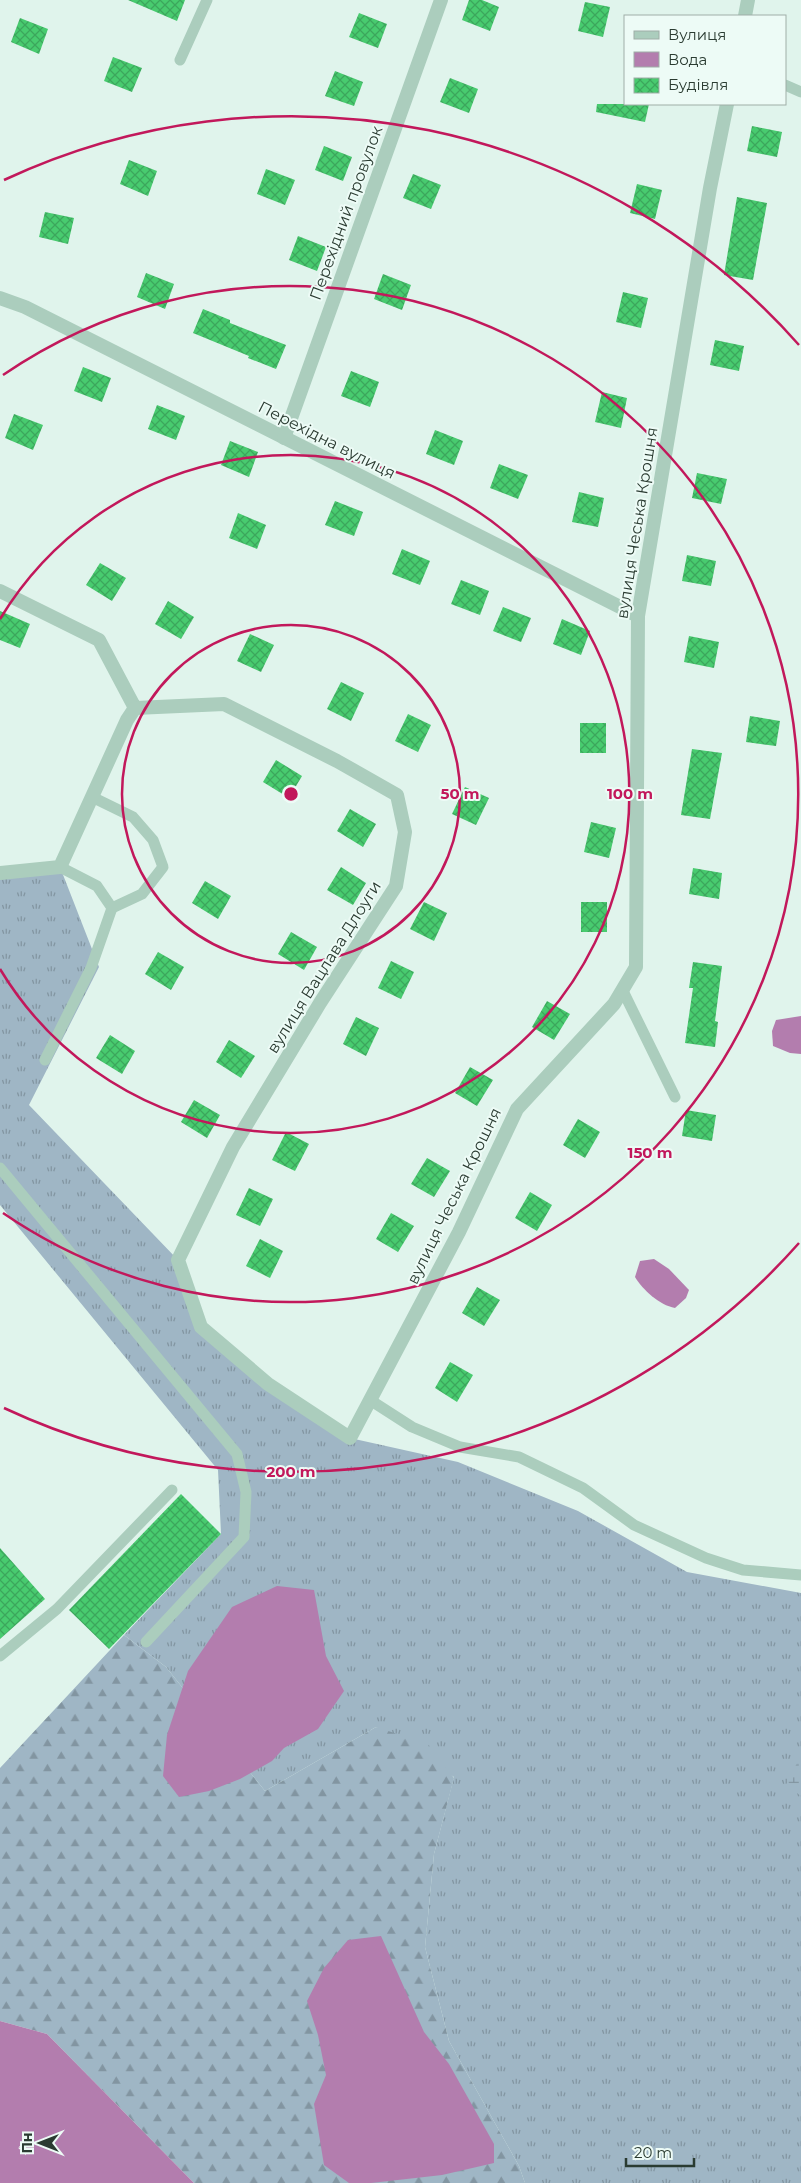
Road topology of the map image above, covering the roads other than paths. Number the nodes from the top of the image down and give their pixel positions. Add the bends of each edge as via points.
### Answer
1 (207, 0) edge
2 (441, 0) edge
3 (748, 0) edge
4 (745, 15) edge
5 (180, 60) dead end
6 (786, 85) edge
7 (801, 92) edge
8 (727, 105) edge
9 (0, 298) edge
10 (284, 438) junction
11 (0, 591) edge
12 (638, 616) junction
13 (135, 708) junction
14 (92, 797) junction
15 (60, 867) junction
16 (0, 873) edge
17 (112, 908) junction
18 (622, 989) junction
19 (45, 1060) dead end
20 (675, 1097) dead end
21 (0, 1168) edge
22 (370, 1400) junction
23 (350, 1438) joint
24 (172, 1490) dead end
25 (801, 1575) edge
26 (146, 1642) dead end
27 (0, 1656) edge

1 - 5 lane
2 - 10 street, Перехідний провулок
3 - 4 street
6 - 7 lane
8 - 12 street, вулиця Чеська Крошня
9 - 10 street, Перехідна вулиця via 25,307
10 - 12 street, Перехідна вулиця
11 - 13 street via 99,640
12 - 18 street, вулиця Чеська Крошня via 636,967
13 - 14 street
13 - 23 street, вулиця Вацлава Длоуги via 224,704 397,795 405,832 396,886 320,1002 234,1147 178,1260 202,1327 268,1384
14 - 15 street
14 - 17 lane via 133,817 153,840 163,866 142,894
15 - 16 street
15 - 17 lane via 97,886
17 - 19 lane via 91,968
18 - 20 lane
18 - 22 street, вулиця Чеська Крошня via 614,1004 517,1109 459,1232
21 - 26 lane via 236,1454 246,1492 244,1538
22 - 23 street, вулиця Чеська Крошня
22 - 25 lane via 412,1427 460,1447 519,1457 583,1488 634,1525 706,1558 743,1570
24 - 27 lane via 57,1609

